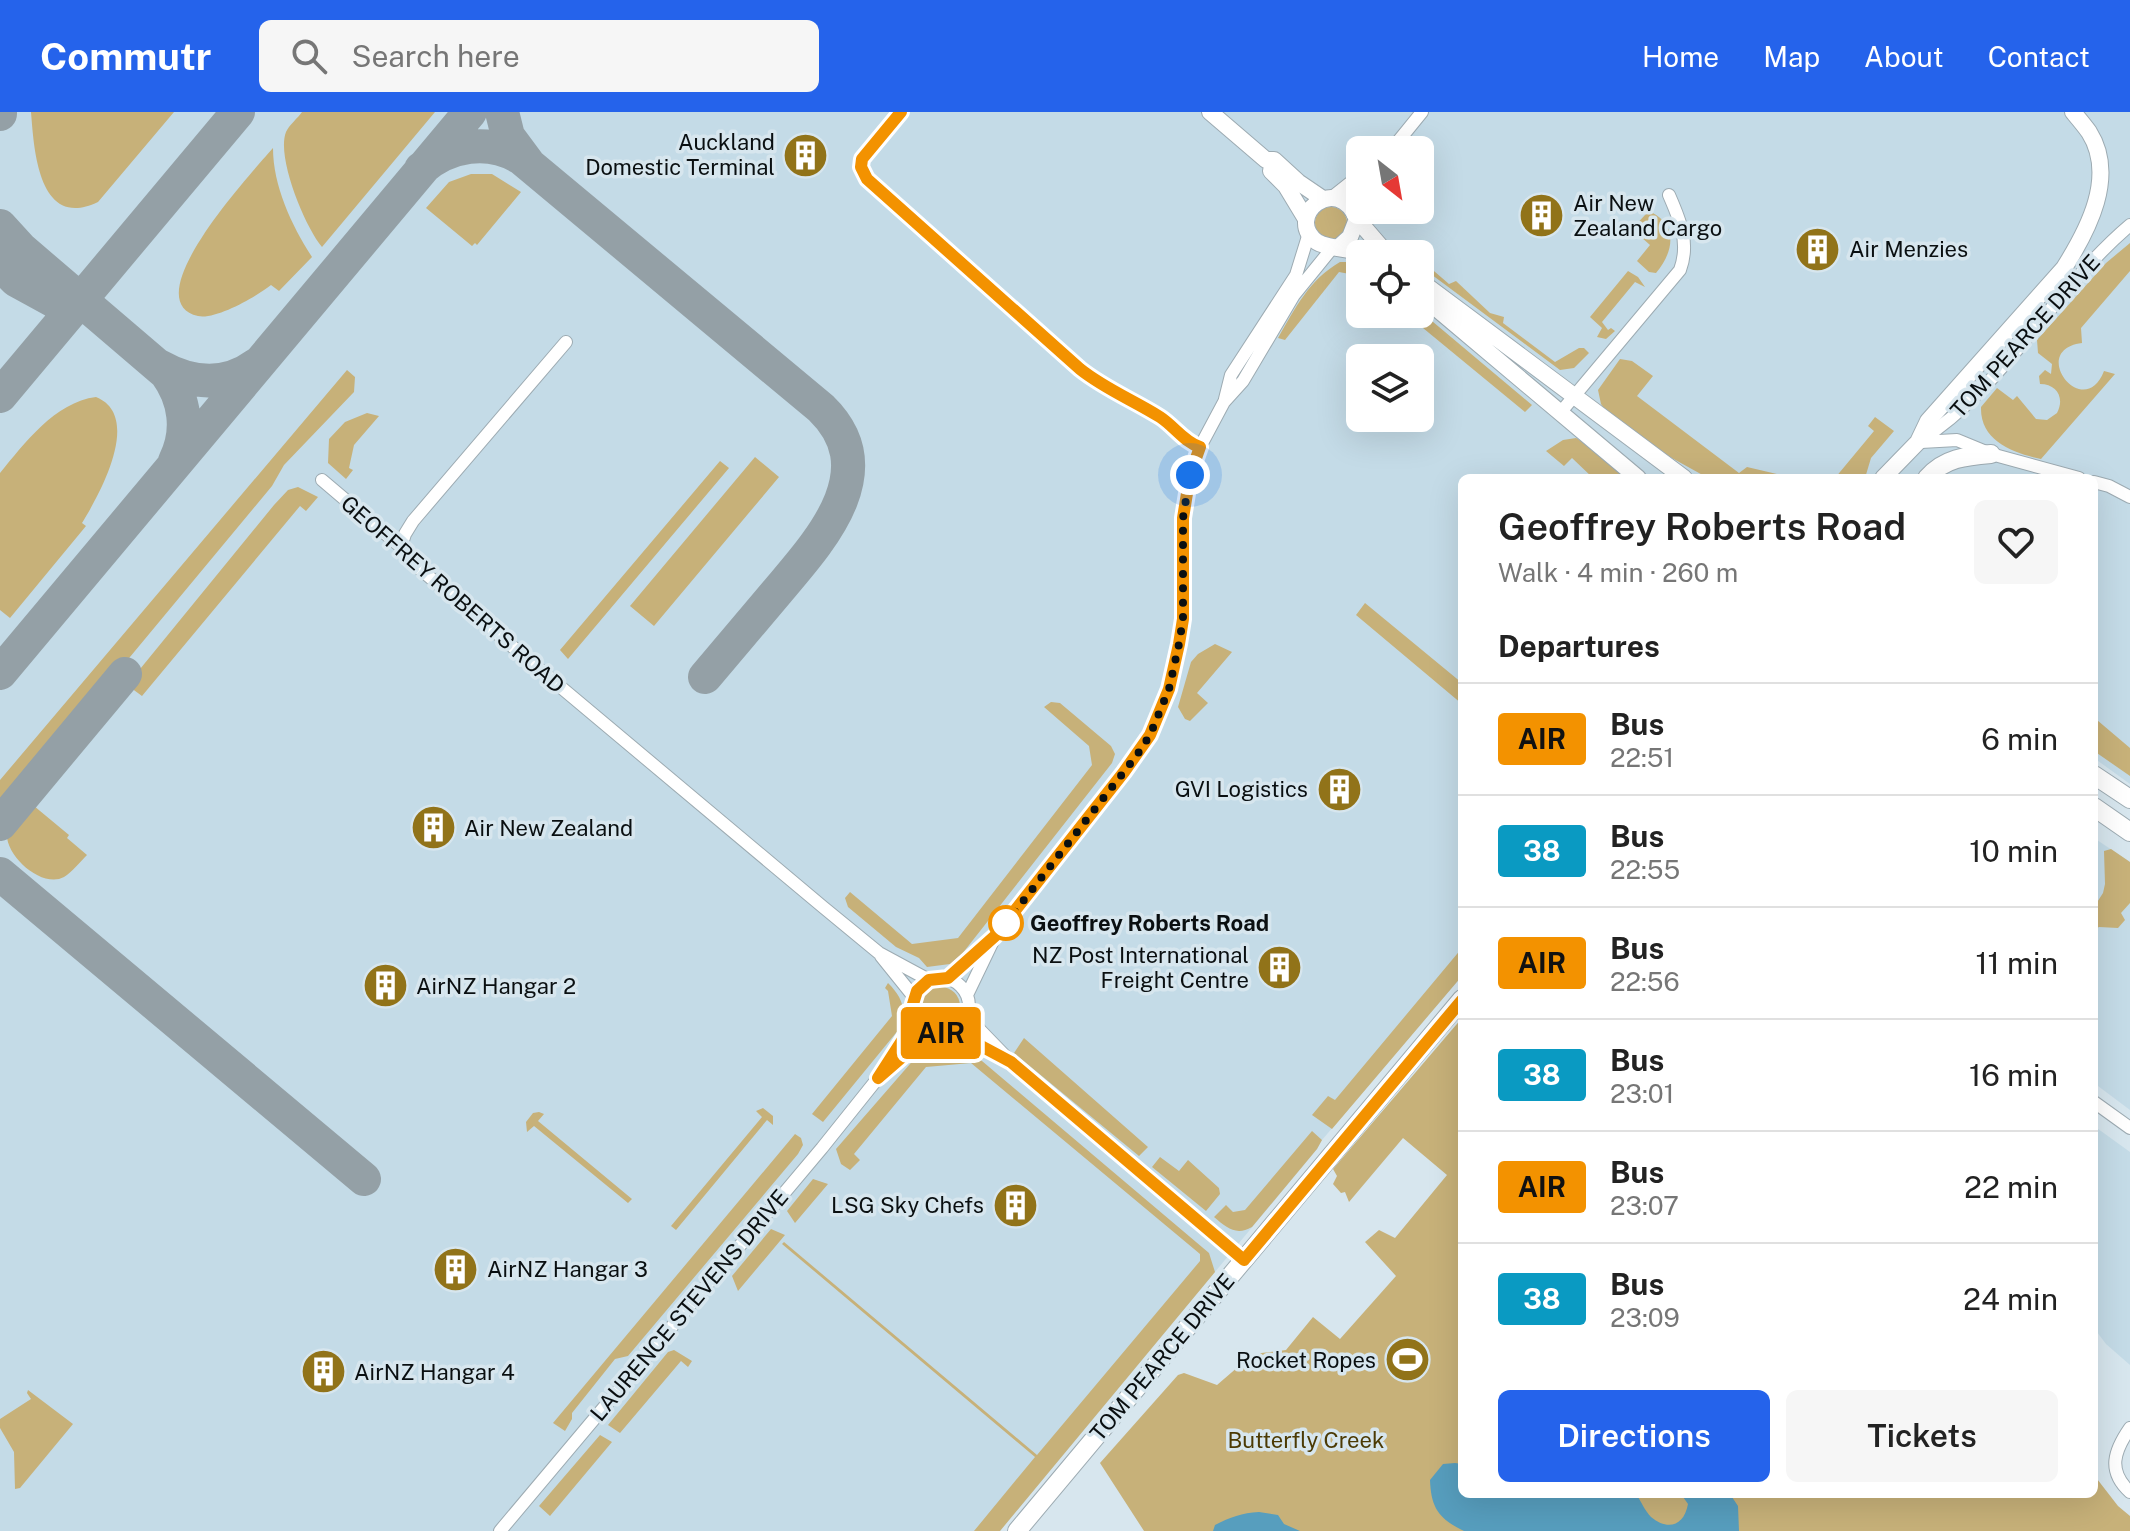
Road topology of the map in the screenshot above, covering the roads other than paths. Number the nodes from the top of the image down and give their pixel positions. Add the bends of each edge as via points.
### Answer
1 (1210, 112) edge
2 (1422, 112) edge
3 (2073, 112) edge
4 (1403, 136) edge
5 (1266, 160) junction
6 (1346, 185) edge
7 (1669, 195) dead end
8 (1327, 198) junction
9 (1346, 203) edge
10 (1354, 224) edge
11 (2130, 225) edge
12 (1308, 226) junction
13 (1336, 247) junction
14 (1346, 249) edge
15 (1434, 291) edge
16 (1434, 306) edge
17 (566, 342) dead end
18 (1574, 396) junction
19 (1224, 402) junction
20 (1560, 413) junction
21 (1918, 442) junction
22 (1991, 454) junction
23 (1633, 474) edge
24 (1679, 474) edge
25 (1887, 474) edge
26 (1931, 474) edge
27 (2064, 474) edge
28 (322, 480) dead end
29 (2098, 483) edge
30 (2130, 497) edge
31 (401, 547) junction
32 (2098, 778) edge
33 (2130, 799) edge
34 (2098, 810) edge
35 (2130, 832) edge
36 (995, 936) junction
37 (879, 953) junction
38 (948, 978) junction
39 (929, 980) junction
40 (967, 995) junction
41 (914, 997) junction
42 (1458, 1004) edge
43 (968, 1013) junction
44 (916, 1019) junction
45 (953, 1031) junction
46 (931, 1032) junction
47 (1011, 1062) junction
48 (878, 1078) junction
49 (2098, 1105) edge
50 (2130, 1128) edge
51 (1244, 1260) junction
52 (2130, 1428) edge
53 (2130, 1492) edge
54 (500, 1531) edge
55 (1017, 1531) edge

1 - 5 street
2 - 4 street
3 - 21 street via 2090,133 2097,154 2100,176 2093,216 2064,268 1928,421
5 - 8 street via 1274,160
5 - 12 street
6 - 8 street
7 - 18 street via 1685,243 1680,270
8 - 9 street
8 - 12 street via 1313,207
10 - 13 street via 1350,237
11 - 21 street, TOM PEARCE DRIVE via 2080,273 1970,403
12 - 13 street via 1320,244
12 - 19 street via 1296,275 1231,375
13 - 14 street
13 - 19 street via 1300,287 1243,381
15 - 18 street
16 - 20 street
17 - 31 street via 413,521
18 - 20 street
18 - 24 street
19 - 36 street via 1190,475 1183,518 1181,631 1169,689 1150,735
20 - 23 street
21 - 22 street via 1957,440
21 - 25 street, TOM PEARCE DRIVE
22 - 26 main road via 1954,459
22 - 27 street
28 - 31 street, GEOFFREY ROBERTS ROAD
29 - 30 street
31 - 37 street, GEOFFREY ROBERTS ROAD via 408,559
32 - 33 main road
34 - 35 main road
36 - 38 street
36 - 40 street
37 - 39 street, GEOFFREY ROBERTS ROAD
37 - 41 street, GEOFFREY ROBERTS ROAD
38 - 39 street
38 - 40 street
39 - 41 street
40 - 43 street
41 - 44 street
42 - 51 main road, TOM PEARCE DRIVE
43 - 45 street
43 - 47 street
44 - 46 street
44 - 48 street, LAURENCE STEVENS DRIVE
45 - 46 street
45 - 47 street
46 - 48 street, LAURENCE STEVENS DRIVE
47 - 51 street
48 - 54 street, LAURENCE STEVENS DRIVE
49 - 50 street
51 - 55 main road, TOM PEARCE DRIVE
52 - 53 street via 2114,1459 2115,1473

